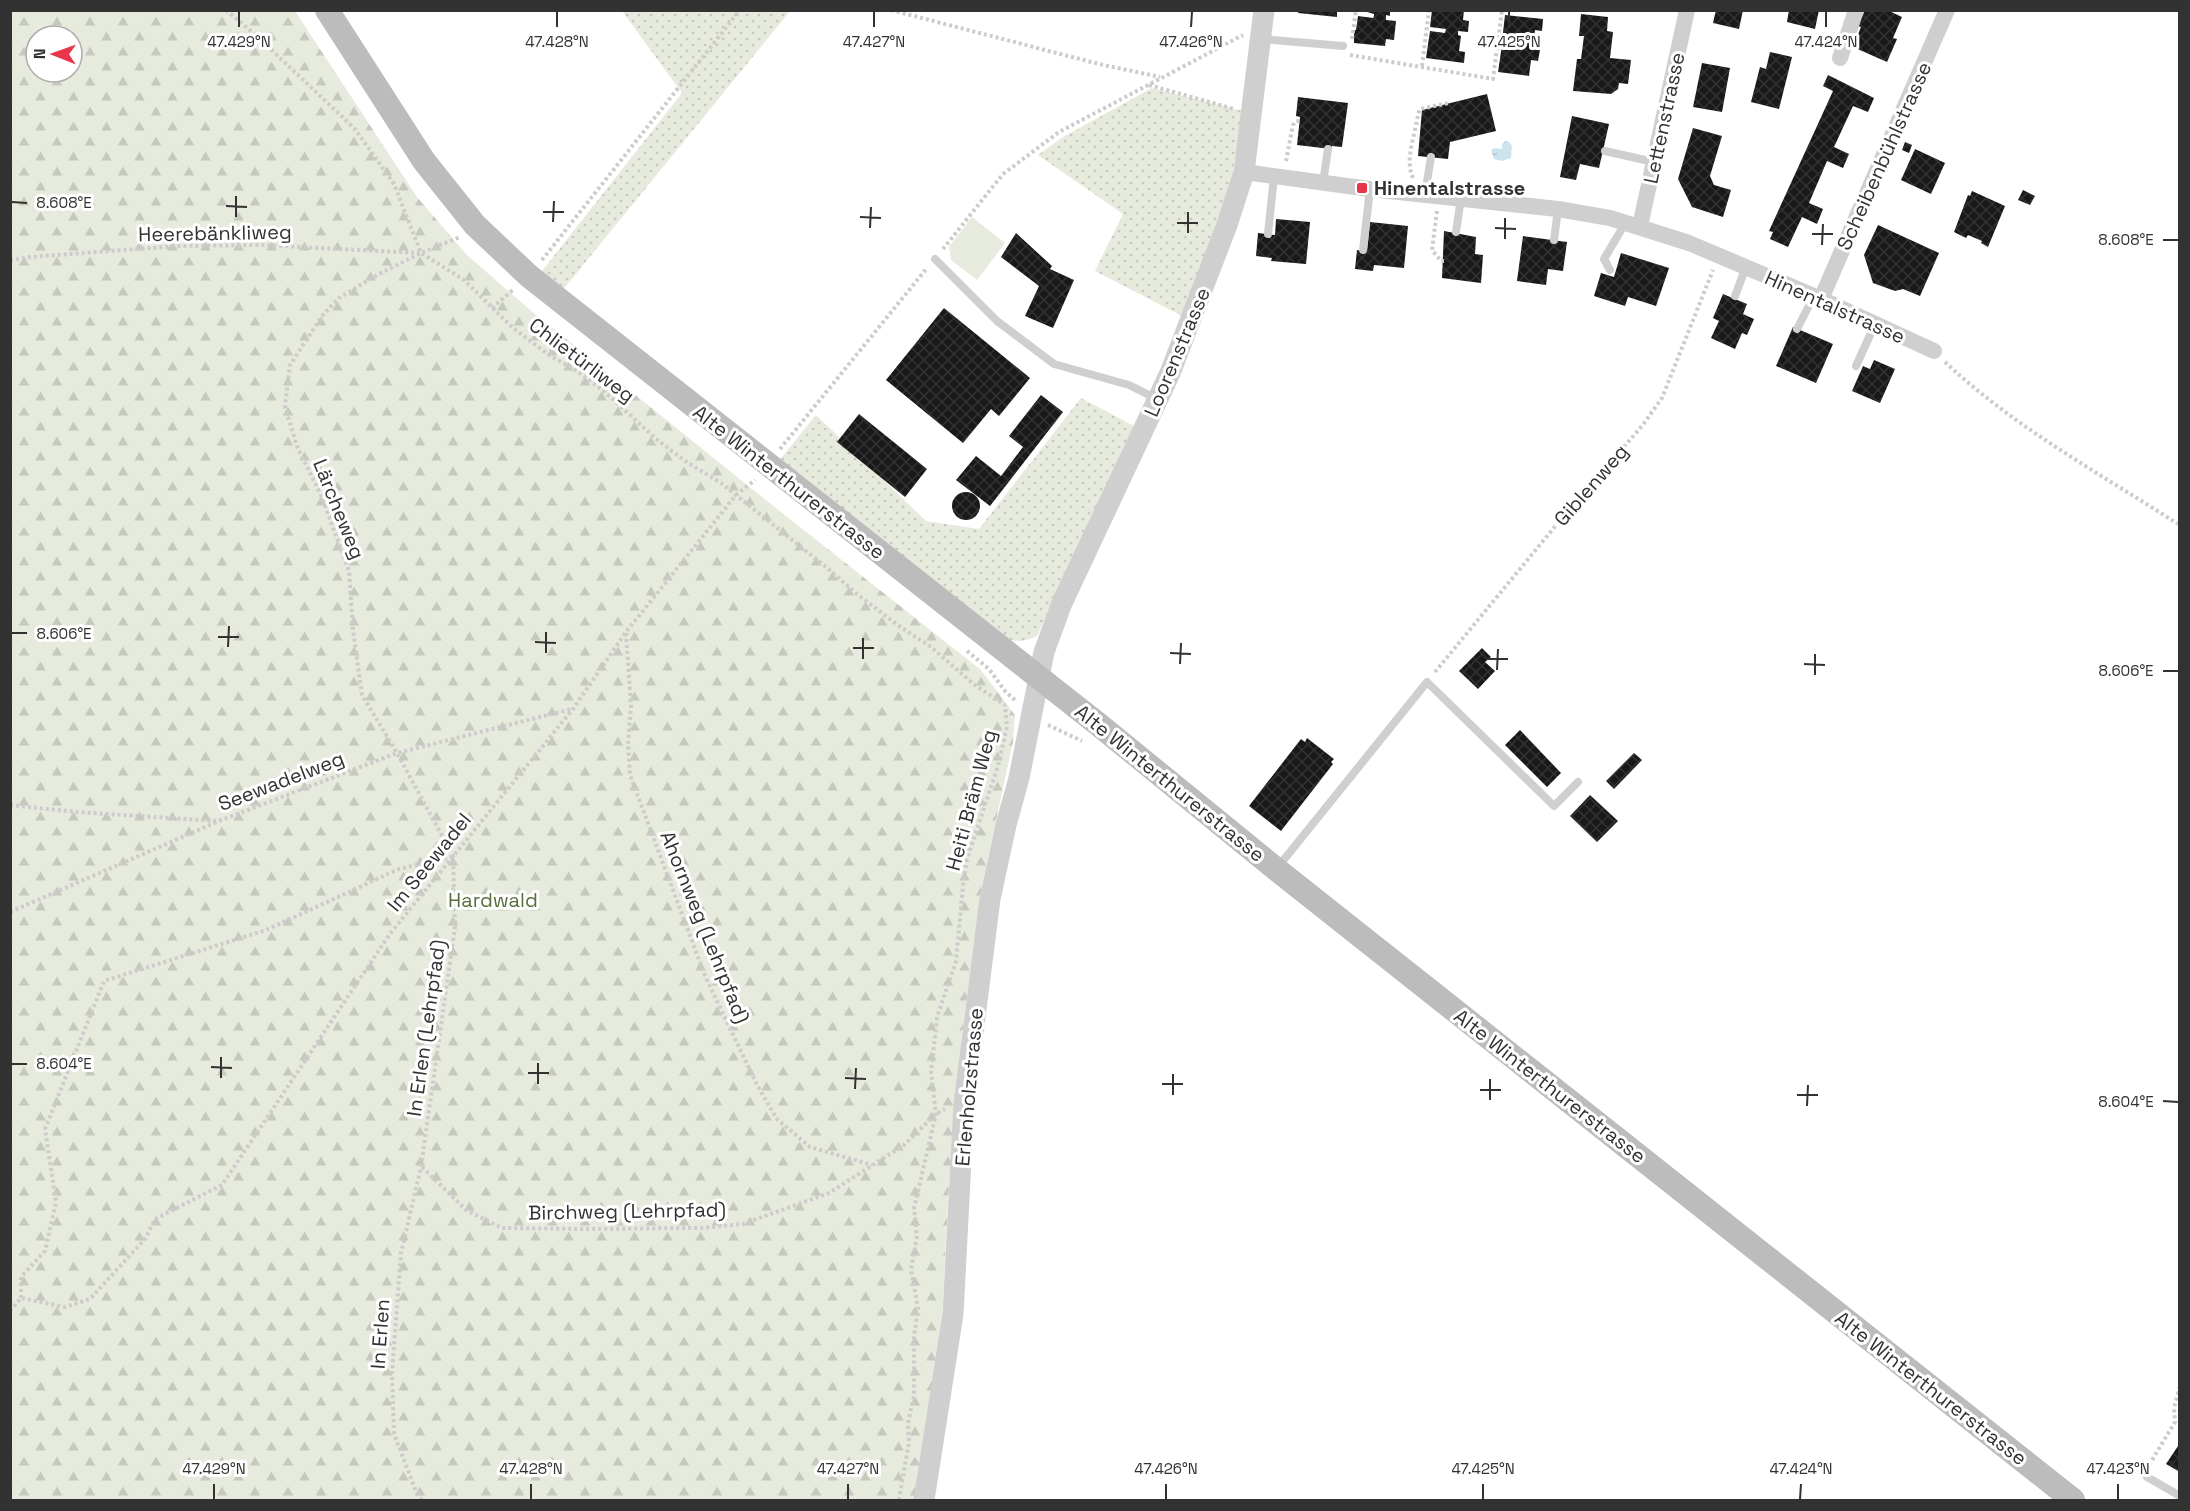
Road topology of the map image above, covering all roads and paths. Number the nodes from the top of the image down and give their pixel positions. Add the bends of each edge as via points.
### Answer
1 (226, 10) edge
2 (327, 10) edge
3 (740, 10) edge
4 (891, 10) edge
5 (1356, 10) edge
6 (1429, 10) edge
7 (1502, 10) edge
8 (1687, 10) edge
9 (1857, 10) edge
10 (1945, 11) edge
11 (1263, 24) edge
12 (1352, 35) dead end
13 (1341, 50) joint
14 (1840, 58) dead end
15 (1422, 66) junction
16 (1160, 78) junction
17 (1449, 103) dead end
18 (1242, 112) dead end
19 (1300, 121) dead end
20 (1328, 149) dead end
21 (1605, 151) dead end
22 (1431, 157) dead end
23 (1654, 162) junction
24 (1244, 172) junction
25 (1280, 172) junction
26 (1323, 183) junction
27 (1370, 189) junction
28 (1426, 194) junction
29 (1461, 198) junction
30 (1557, 209) junction
31 (1633, 224) junction
32 (475, 225) junction
33 (1456, 232) dead end
34 (1268, 234) dead end
35 (1554, 240) dead end
36 (1363, 250) dead end
37 (421, 253) junction
38 (935, 259) dead end
39 (10, 260) edge
40 (1444, 261) dead end
41 (1716, 264) dead end
42 (1746, 267) junction
43 (1610, 270) dead end
44 (529, 276) junction
45 (1735, 296) dead end
46 (1818, 298) junction
47 (492, 308) junction
48 (1875, 324) junction
49 (1797, 328) dead end
50 (1934, 351) joint
51 (1856, 366) dead end
52 (1158, 399) junction
53 (736, 495) junction
54 (2178, 524) dead end
55 (626, 632) junction
56 (1039, 678) junction
57 (1427, 682) junction
58 (1005, 705) joint
59 (573, 709) junction
60 (397, 753) junction
61 (1578, 782) dead end
62 (10, 805) edge
63 (219, 821) junction
64 (453, 856) junction
65 (1276, 869) junction
66 (10, 912) edge
67 (964, 1104) junction
68 (936, 1114) junction
69 (872, 1165) junction
70 (422, 1167) junction
71 (21, 1298) junction
72 (10, 1311) edge
73 (2180, 1386) edge
74 (2147, 1477) joint
75 (2180, 1496) edge
76 (422, 1500) edge
77 (899, 1500) edge
78 (924, 1500) edge
79 (2073, 1500) edge

1 - 37 path via 355,129 394,184
2 - 32 main road, Alte Winterthurerstrasse via 424,161
3 - 44 path
4 - 16 path
5 - 12 path
6 - 15 path
7 - 15 path via 1493,79
8 - 23 street, Lettenstrasse
9 - 14 street
10 - 46 street, Scheibenbühlstrasse
11 - 13 lane
11 - 16 path
11 - 24 street, Loorenstrasse
13 - 15 path
16 - 18 path via 1148,84
17 - 28 path via 1420,109 1418,114 1410,172
19 - 25 path via 1293,125
20 - 26 lane
21 - 23 lane
22 - 28 lane
23 - 31 street, Lettenstrasse
24 - 25 street, Hinentalstrasse
24 - 52 street, Loorenstrasse via 1215,259
25 - 26 street, Hinentalstrasse
25 - 34 lane
26 - 27 street, Hinentalstrasse
27 - 28 street, Hinentalstrasse
27 - 36 lane
28 - 29 street, Hinentalstrasse
28 - 40 path via 1432,250
29 - 30 street, Hinentalstrasse
29 - 33 lane
30 - 31 street, Hinentalstrasse
30 - 35 lane
31 - 42 street, Hinentalstrasse
31 - 43 lane via 1604,259
32 - 37 path, Lärcheweg via 459,238
32 - 44 main road, Alte Winterthurerstrasse
37 - 39 path, Heerebänkliweg via 262,245 178,246
37 - 47 path, Chlietürliweg via 464,280
37 - 60 path, Lärcheweg via 339,297 322,315 290,365 285,407 298,449 321,495 349,571 362,695
38 - 52 lane via 997,321 1054,364 1130,385
41 - 57 path, Giblenweg via 1662,398
42 - 45 lane
42 - 46 street, Hinentalstrasse
44 - 47 path
44 - 56 main road, Alte Winterthurerstrasse
46 - 48 street, Hinentalstrasse
46 - 49 lane
47 - 53 path, Chlietürliweg via 549,355 606,393 655,438
48 - 50 street, Hinentalstrasse
48 - 51 lane
50 - 54 path via 1970,386 2032,431
52 - 56 street, Loorenstrasse via 1062,603
53 - 55 path, Im Seewadel
53 - 58 path, Chlietürliweg via 857,594
55 - 59 path, Im Seewadel
55 - 69 path, Ahornweg (Lehrpfad) via 630,775 705,976 777,1119 810,1147
56 - 65 main road, Alte Winterthurerstrasse
56 - 67 street, Erlenholzstrasse via 990,899
57 - 61 lane via 1554,806
57 - 65 lane
58 - 68 path, Heiti Bräm Weg via 1007,727 998,766 967,859 956,961 937,1017 931,1073
59 - 60 path, Seewadelweg
59 - 64 path, Im Seewadel
60 - 63 path, Seewadelweg
60 - 64 path, Lärcheweg
62 - 63 path
63 - 66 path, Seewadelweg
64 - 70 path, In Erlen (Lehrpfad) via 455,927
64 - 71 path, Im Seewadel via 389,935 222,1185 155,1219 145,1239 90,1299 64,1307
64 - 71 path via 399,869 266,930 104,981 45,1129 56,1202 45,1251 21,1277
65 - 79 main road, Alte Winterthurerstrasse
67 - 68 path, Birchweg (Lehrpfad)
67 - 78 street, Erlenholzstrasse via 953,1314
68 - 69 path, Birchweg (Lehrpfad) via 904,1144
68 - 77 path via 914,1208 917,1236 911,1270 918,1308 914,1396
69 - 70 path, Birchweg (Lehrpfad) via 830,1192 743,1224 584,1229 502,1227 466,1210
70 - 76 path, In Erlen via 401,1253 392,1373 394,1434
71 - 72 path
73 - 74 path via 2175,1422 2144,1474
74 - 75 lane

